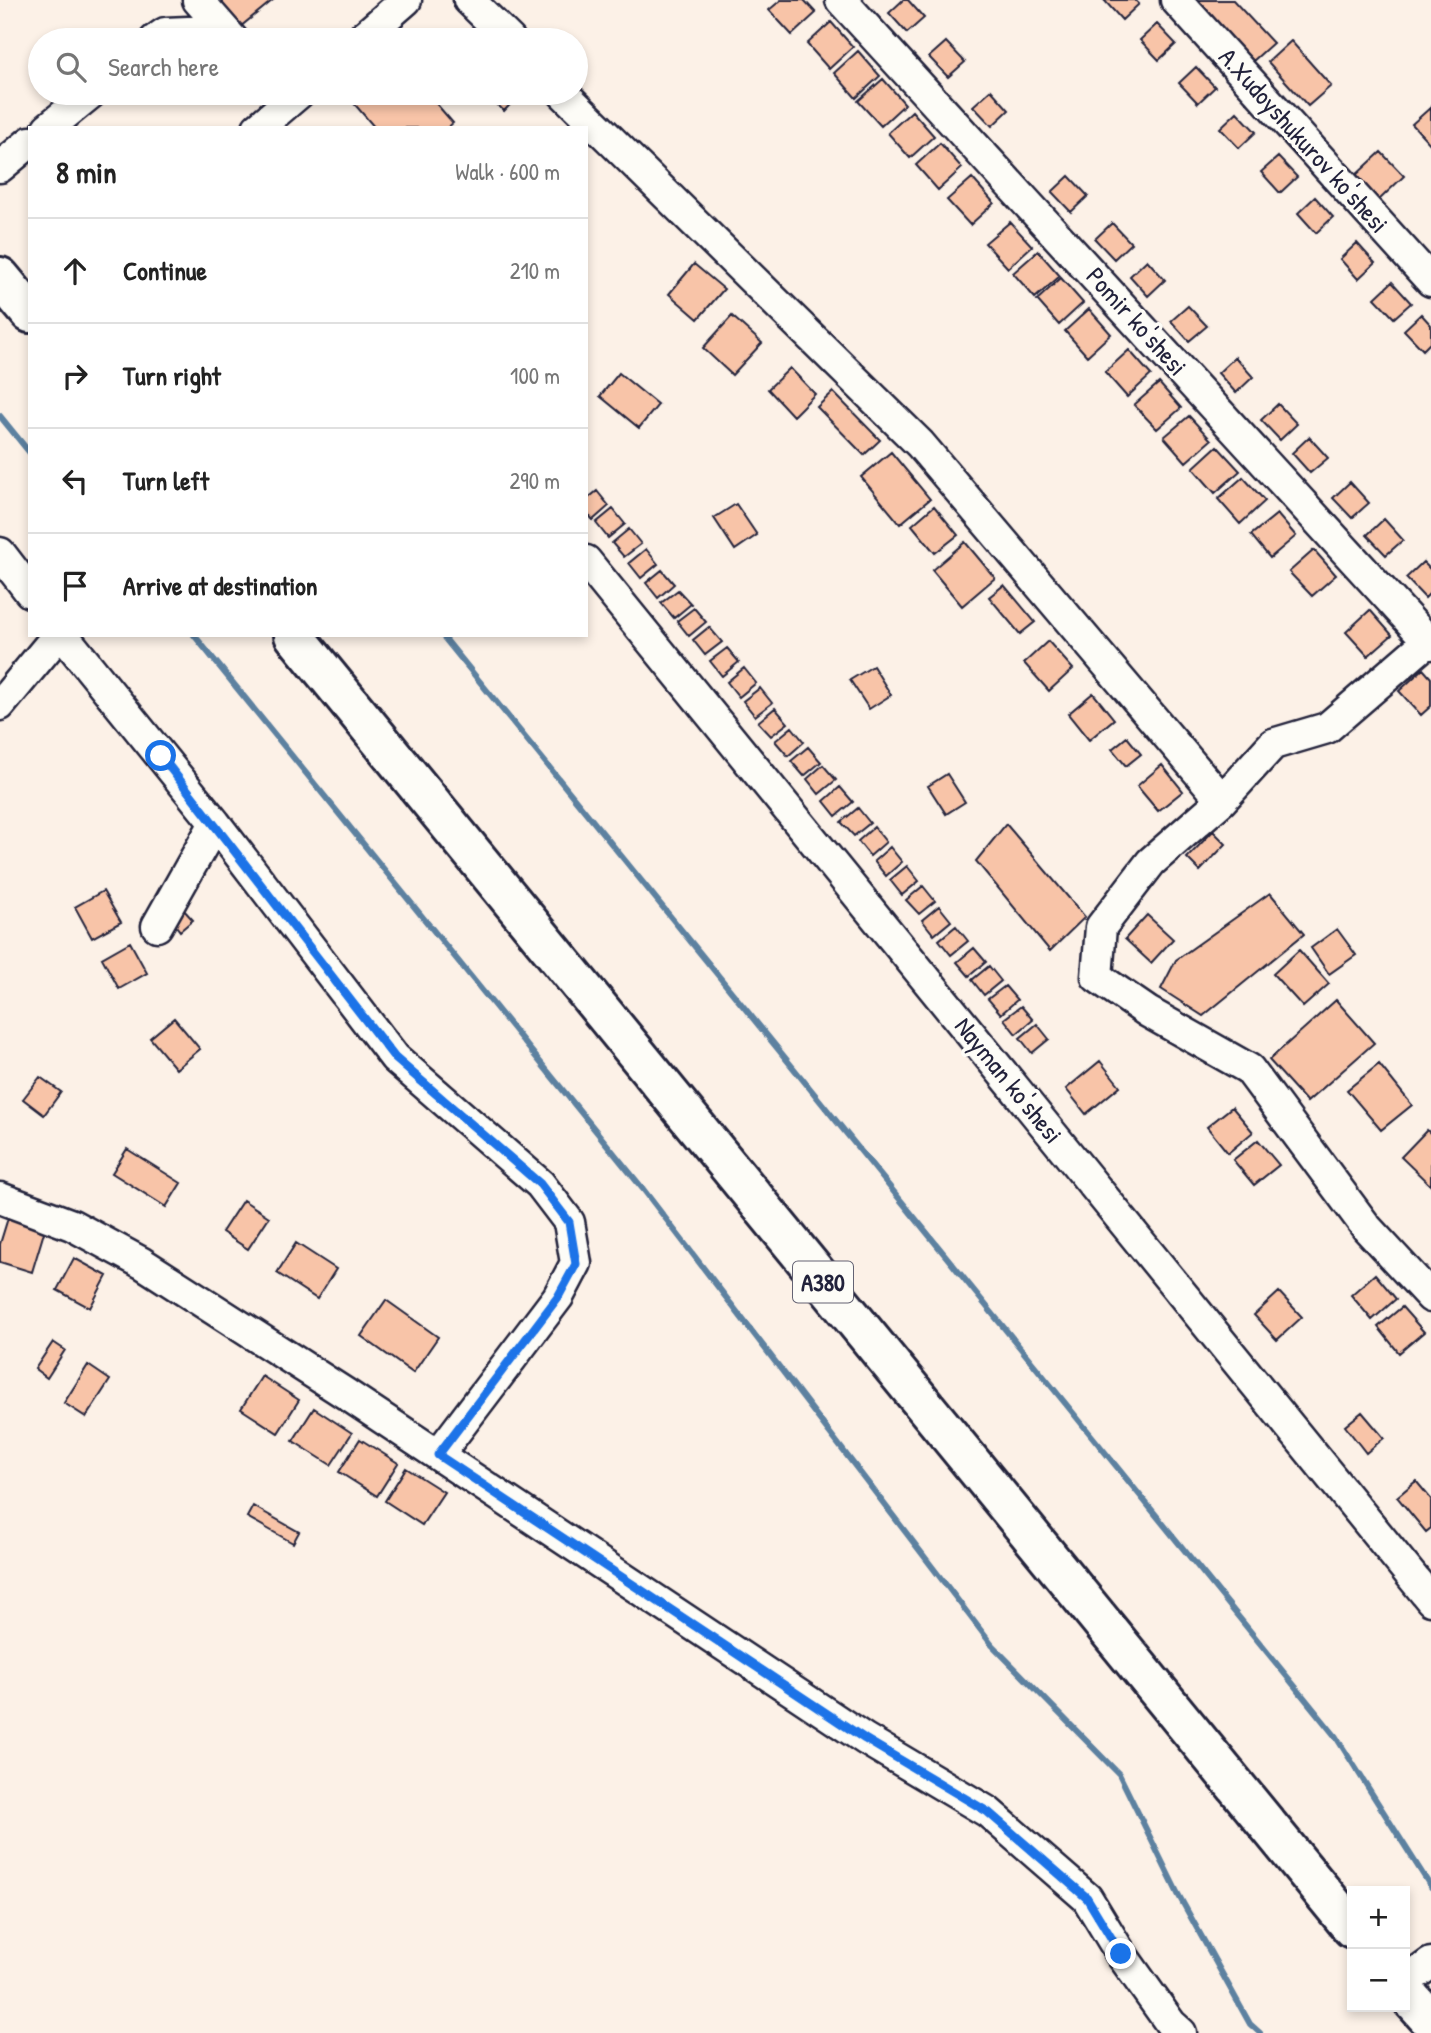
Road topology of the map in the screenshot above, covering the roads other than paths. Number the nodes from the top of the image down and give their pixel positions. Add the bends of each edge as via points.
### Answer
1 (198, 0) edge
2 (406, 0) edge
3 (469, 0) edge
4 (841, 0) edge
5 (1176, 0) edge
6 (223, 28) edge
7 (374, 28) edge
8 (498, 28) edge
9 (76, 105) edge
10 (280, 105) edge
11 (575, 105) edge
12 (50, 126) edge
13 (260, 126) edge
14 (28, 144) edge
15 (0, 167) edge
16 (0, 276) edge
17 (1431, 281) edge
18 (28, 311) edge
19 (0, 553) edge
20 (588, 563) edge
21 (28, 589) edge
22 (1427, 632) edge
23 (59, 637) edge
24 (63, 637) edge
25 (296, 637) edge
26 (0, 705) edge
27 (1222, 800) junction
28 (215, 823) junction
29 (157, 926) dead end
30 (0, 1198) edge
31 (1431, 1297) edge
32 (438, 1455) junction
33 (1431, 1600) edge
34 (1347, 1922) edge
35 (1431, 1963) edge
36 (1410, 1978) edge
37 (1410, 1998) edge
38 (1431, 2021) edge
39 (1181, 2033) edge

1 - 6 street
2 - 7 street
3 - 8 street
4 - 22 street, Pomir ko'shesi
5 - 17 street, A.Xudoyshukurov ko'shesi
9 - 12 street
10 - 13 street
11 - 27 street via 920,444
14 - 15 street
16 - 18 highway
19 - 21 street
20 - 33 street, Nayman ko'shesi
22 - 27 street via 1327,728 1273,744
23 - 26 street
24 - 28 street
25 - 34 highway, A380
27 - 31 street via 1151,862 1101,927 1097,977 1148,1012 1249,1069 1367,1228
28 - 29 street
28 - 32 street via 395,1058 540,1184 569,1222 576,1264 558,1297
30 - 32 street via 72,1226 142,1263
32 - 39 street via 865,1739 988,1812 1087,1898 1121,1954
35 - 36 street
37 - 38 highway

